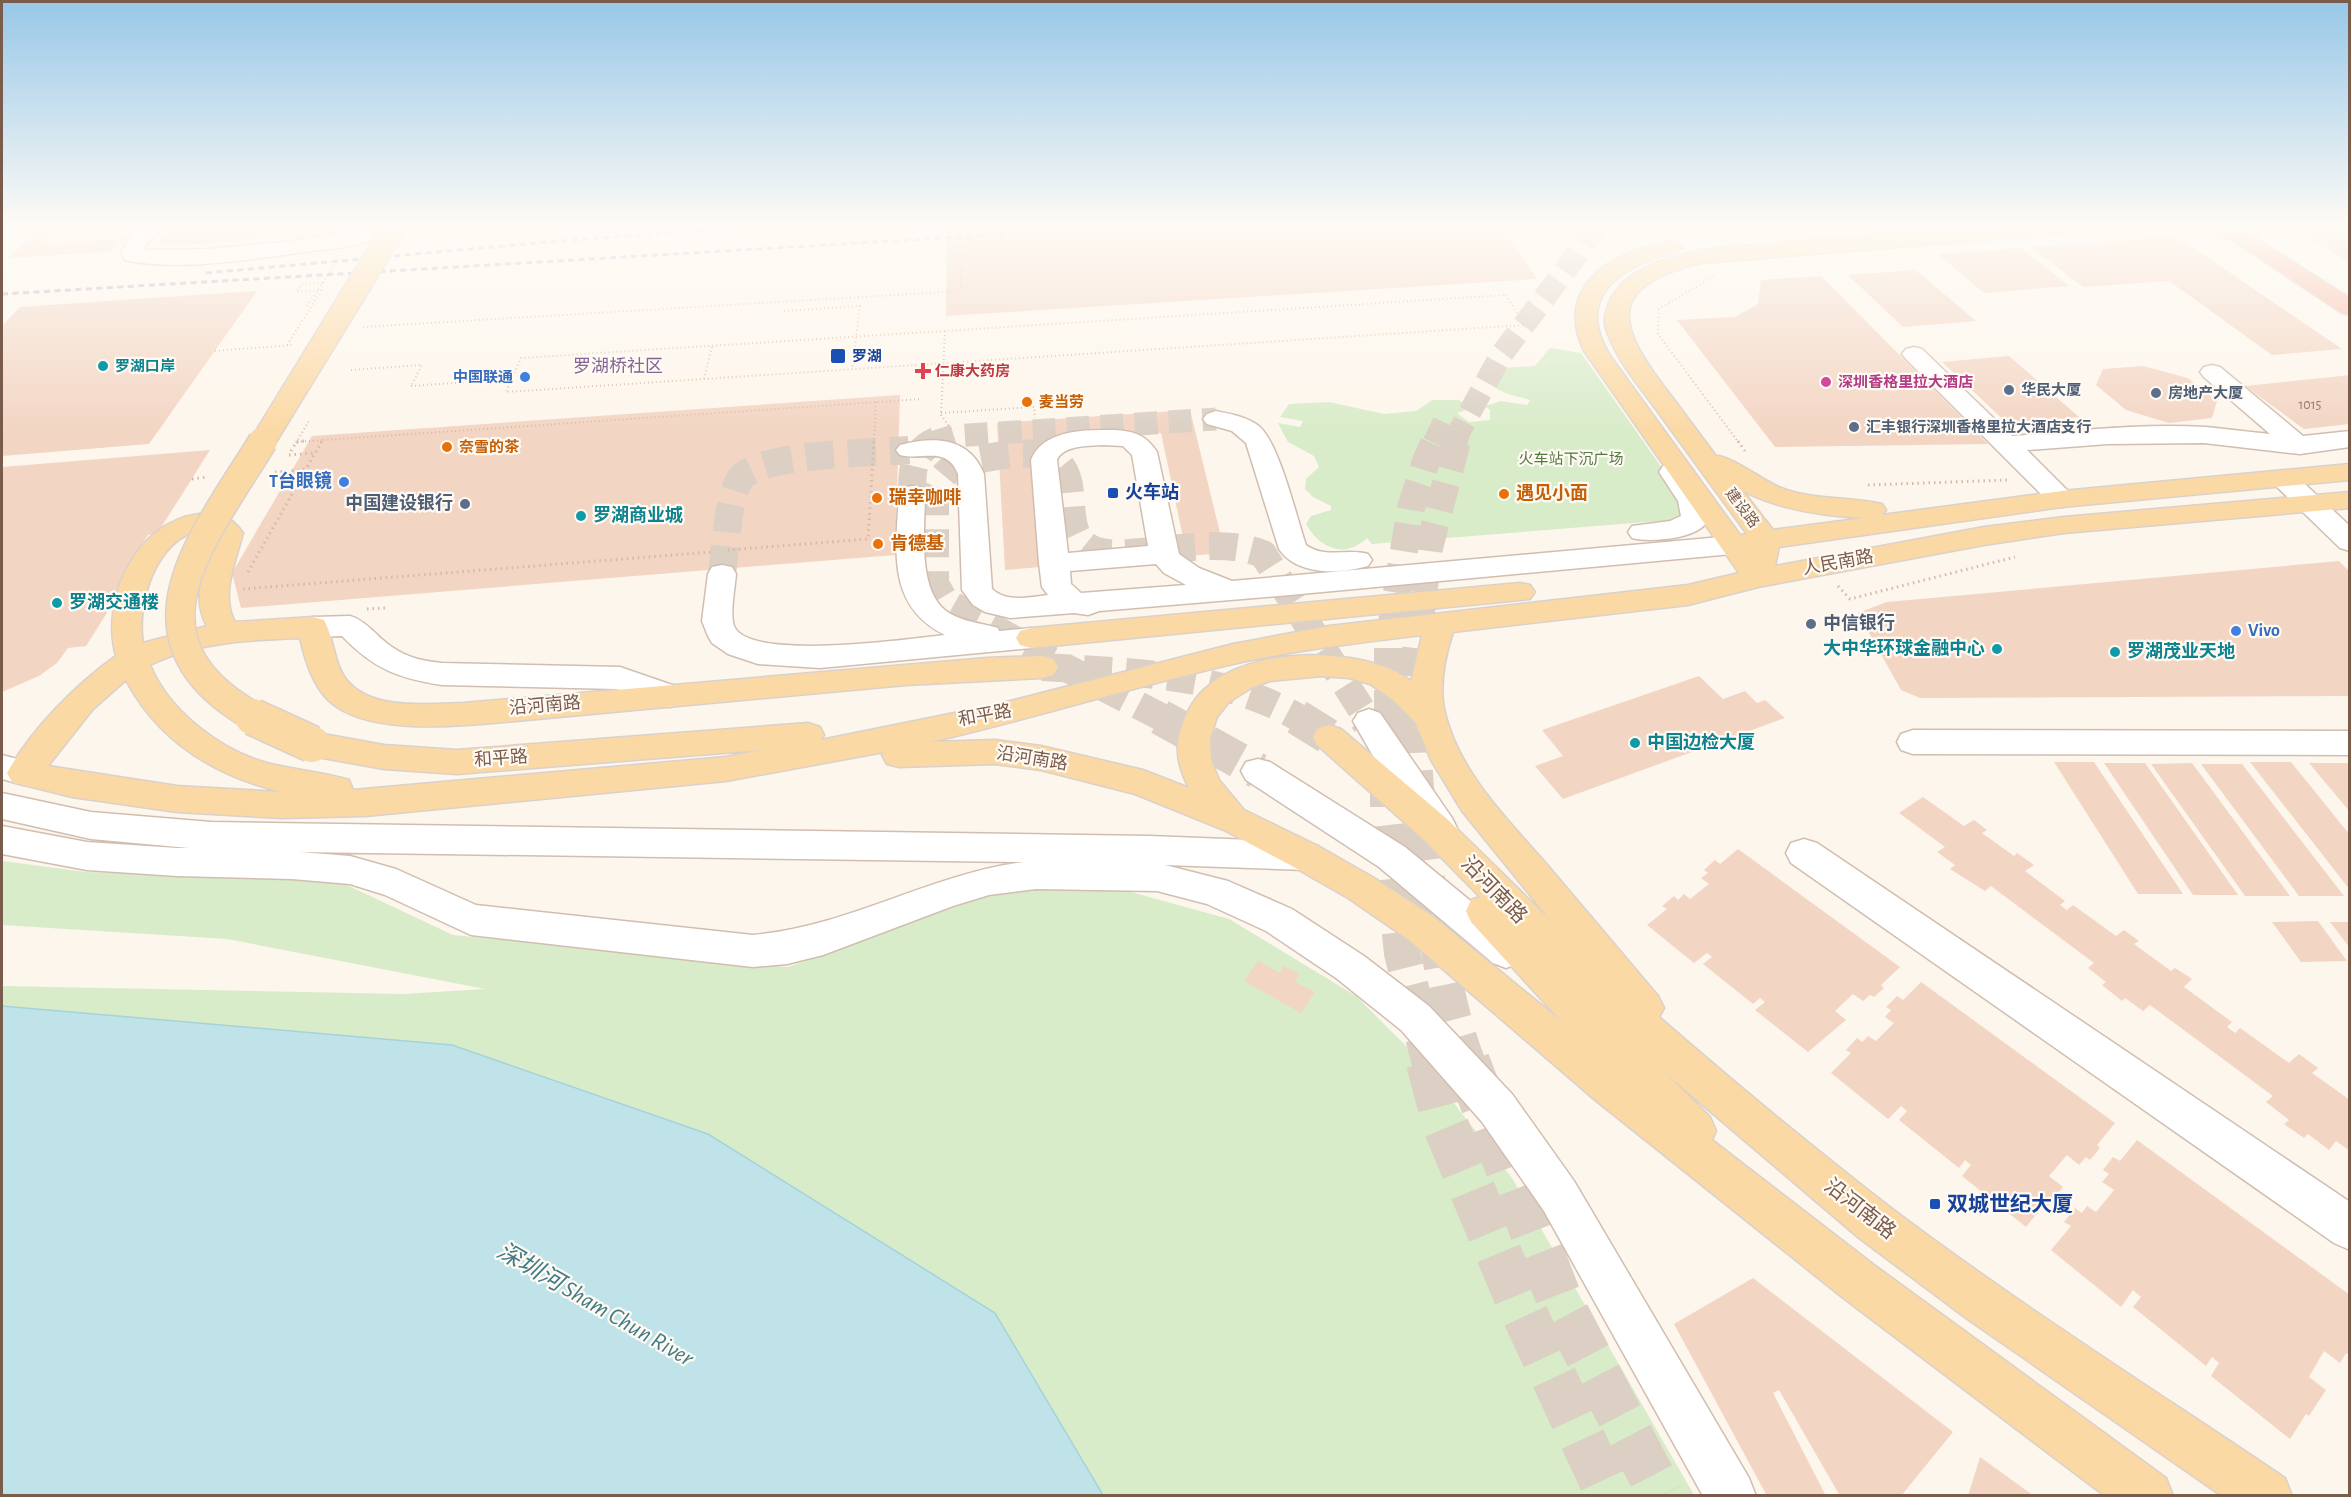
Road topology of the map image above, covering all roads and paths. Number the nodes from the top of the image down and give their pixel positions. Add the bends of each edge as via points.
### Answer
1 (316, 293) edge
2 (320, 293) edge
3 (354, 293) edge
4 (930, 293) edge
5 (1592, 293) edge
6 (1627, 293) edge
7 (1686, 293) edge
8 (2324, 293) edge
9 (312, 306) junction
10 (2349, 308) edge
11 (784, 311) dead end
12 (369, 318) dead end
13 (363, 327) junction
14 (945, 331) junction
15 (358, 337) dead end
16 (857, 337) junction
17 (323, 343) junction
18 (287, 346) junction
19 (712, 346) junction
20 (215, 351) dead end
21 (1597, 354) junction
22 (1914, 354) dead end
23 (943, 363) junction
24 (852, 369) junction
25 (351, 370) dead end
26 (2211, 372) dead end
27 (512, 379) junction
28 (704, 379) junction
29 (922, 399) dead end
30 (876, 402) junction
31 (313, 413) dead end
32 (1035, 418) dead end
33 (1216, 419) tunnel mouth
34 (322, 440) junction
35 (2349, 440) edge
36 (296, 442) junction
37 (1693, 443) junction
38 (2004, 444) junction
39 (2298, 444) junction
40 (909, 450) tunnel mouth
41 (315, 453) junction
42 (289, 455) junction
43 (1749, 456) dead end
44 (306, 469) junction
45 (292, 471) dead end
46 (2342, 473) edge
47 (2284, 479) junction
48 (272, 482) dead end
49 (912, 494) tunnel mouth
50 (2062, 499) junction
51 (2349, 500) edge
52 (2310, 504) junction
53 (1955, 514) junction
54 (1766, 540) junction
55 (2349, 542) edge
56 (1732, 545) junction
57 (1164, 554) junction
58 (720, 559) junction
59 (1053, 562) junction
60 (1758, 578) junction
61 (1228, 590) junction
62 (1074, 603) junction
63 (1378, 605) junction
64 (385, 608) dead end
65 (362, 610) dead end
66 (1441, 624) junction
67 (313, 627) junction
68 (225, 632) junction
69 (1329, 636) joint
70 (1031, 638) junction
71 (132, 661) junction
72 (1042, 667) tunnel mouth
73 (670, 696) junction
74 (999, 715) junction
75 (1430, 717) junction
76 (1369, 721) tunnel mouth
77 (1913, 742) dead end
78 (2349, 743) edge
79 (457, 762) junction
80 (726, 769) junction
81 (13, 770) edge
82 (1258, 771) tunnel mouth
83 (473, 794) junction
84 (2, 806) edge
85 (1236, 821) junction
86 (2, 840) edge
87 (1456, 851) junction
88 (1804, 853) dead end
89 (1305, 856) junction
90 (1581, 1016) junction
91 (1710, 1088) junction
92 (2349, 1228) edge
93 (1858, 1281) junction
94 (1731, 1496) edge
95 (2148, 1496) edge
96 (2267, 1496) edge

1 - 9 path via 307,306
2 - 9 path
3 - 17 main road, 和平路, bridge
4 - 13 path, bridge
5 - 21 main road, 建设路 via 1586,310
6 - 37 main road, 建设路 via 1616,326 1633,361
7 - 43 path via 1659,309 1658,334
8 - 10 highway, bridge
9 - 18 path
11 - 16 path via 860,306
12 - 13 path
13 - 15 path
14 - 16 path
14 - 23 path
14 - 23 path via 1506,295 1524,325
16 - 19 path
16 - 24 path
17 - 18 path
17 - 79 main road, 和平路, bridge via 208,532 185,583 179,610 181,637 192,662 226,700 248,715 312,744 413,761
18 - 20 path
19 - 27 path via 520,358
19 - 28 path
21 - 33 street via 1618,392 1694,504 1694,520 1686,526 1359,560 1313,561 1302,557 1288,540 1256,438 1242,427
21 - 56 main road, 建设路
22 - 38 street
23 - 24 path
23 - 32 path via 941,414 1034,407
24 - 28 path
25 - 27 path via 422,365 411,386
26 - 39 street
27 - 28 path via 506,392
29 - 30 path
30 - 34 path
30 - 58 path via 868,539
31 - 36 path
34 - 36 path
34 - 41 path
35 - 39 street
36 - 42 path
37 - 53 main road via 1737,477 1778,498 1830,508
37 - 54 main road, 建设路
38 - 39 street via 2108,436 2204,435
38 - 50 street
39 - 46 street
40 - 62 street via 950,450 963,456 969,465 976,580 982,597 1010,608
41 - 42 path
41 - 44 path
42 - 48 path
44 - 45 path
44 - 58 path via 238,589
46 - 47 main road, 人民南路
47 - 50 main road, 人民南路
47 - 52 street
49 - 70 street via 911,574 919,602 938,620 961,629
50 - 53 main road, 人民南路
51 - 52 main road, 人民南路
52 - 55 street
52 - 60 main road, 人民南路 via 2064,525
53 - 54 main road, 人民南路
54 - 56 main road, 人民南路
54 - 60 main road, 建设路
56 - 60 main road, 建设路
56 - 61 street
57 - 59 street
57 - 59 street via 1142,448 1131,439 1122,438 1072,441 1053,446 1044,460
57 - 61 street via 1179,571
58 - 70 street via 717,621 723,636 758,654 820,657
59 - 62 street via 1057,587
60 - 63 main road via 1674,578
60 - 66 main road, 人民南路 via 1688,595
61 - 62 street
62 - 63 street
63 - 70 main road
64 - 65 path
66 - 69 main road, 人民南路
66 - 75 main road via 1427,670
67 - 68 main road
67 - 73 street via 350,626 386,659 417,671 620,678
67 - 73 main road, 沿河南路 via 320,661 338,693 380,712 446,714
68 - 71 main road via 175,643
68 - 71 main road via 216,614 214,597 229,533 225,526 207,522 182,527 156,547 132,591 125,617
69 - 74 main road, 和平路 via 1233,654
71 - 81 main road via 105,679
71 - 83 main road via 146,691 178,727 208,750 239,766 336,789 412,795
72 - 73 main road, 沿河南路 via 942,671
74 - 79 main road, 和平路 via 893,729
74 - 80 main road via 868,744
75 - 85 main road via 1392,682 1355,669 1285,668 1234,683 1204,711 1193,746 1194,763 1201,779 1214,800
75 - 91 main road via 1437,739 1475,802
76 - 87 street
77 - 78 street
79 - 80 main road via 630,770
80 - 83 main road
80 - 85 main road, 沿河南路 via 898,755 995,752 1041,758 1143,783
81 - 83 main road via 72,784 177,800 365,803
82 - 90 street via 1392,857
84 - 89 street via 91,827 171,835
85 - 89 main road, 沿河南路
86 - 94 street via 87,856 350,870 396,884 471,920 753,951 823,939 947,893 1024,876 1157,877 1215,891 1279,920 1350,967 1415,1018 1497,1108 1559,1196
87 - 90 main road, 沿河南路 via 1329,737
87 - 91 main road, 沿河南路 via 1558,953
88 - 92 street
89 - 93 main road, 沿河南路 via 1422,929 1609,1086
90 - 93 main road, 沿河南路 via 1714,1150
91 - 96 main road, 沿河南路 via 1875,1222 1982,1302
93 - 95 main road, 沿河南路

